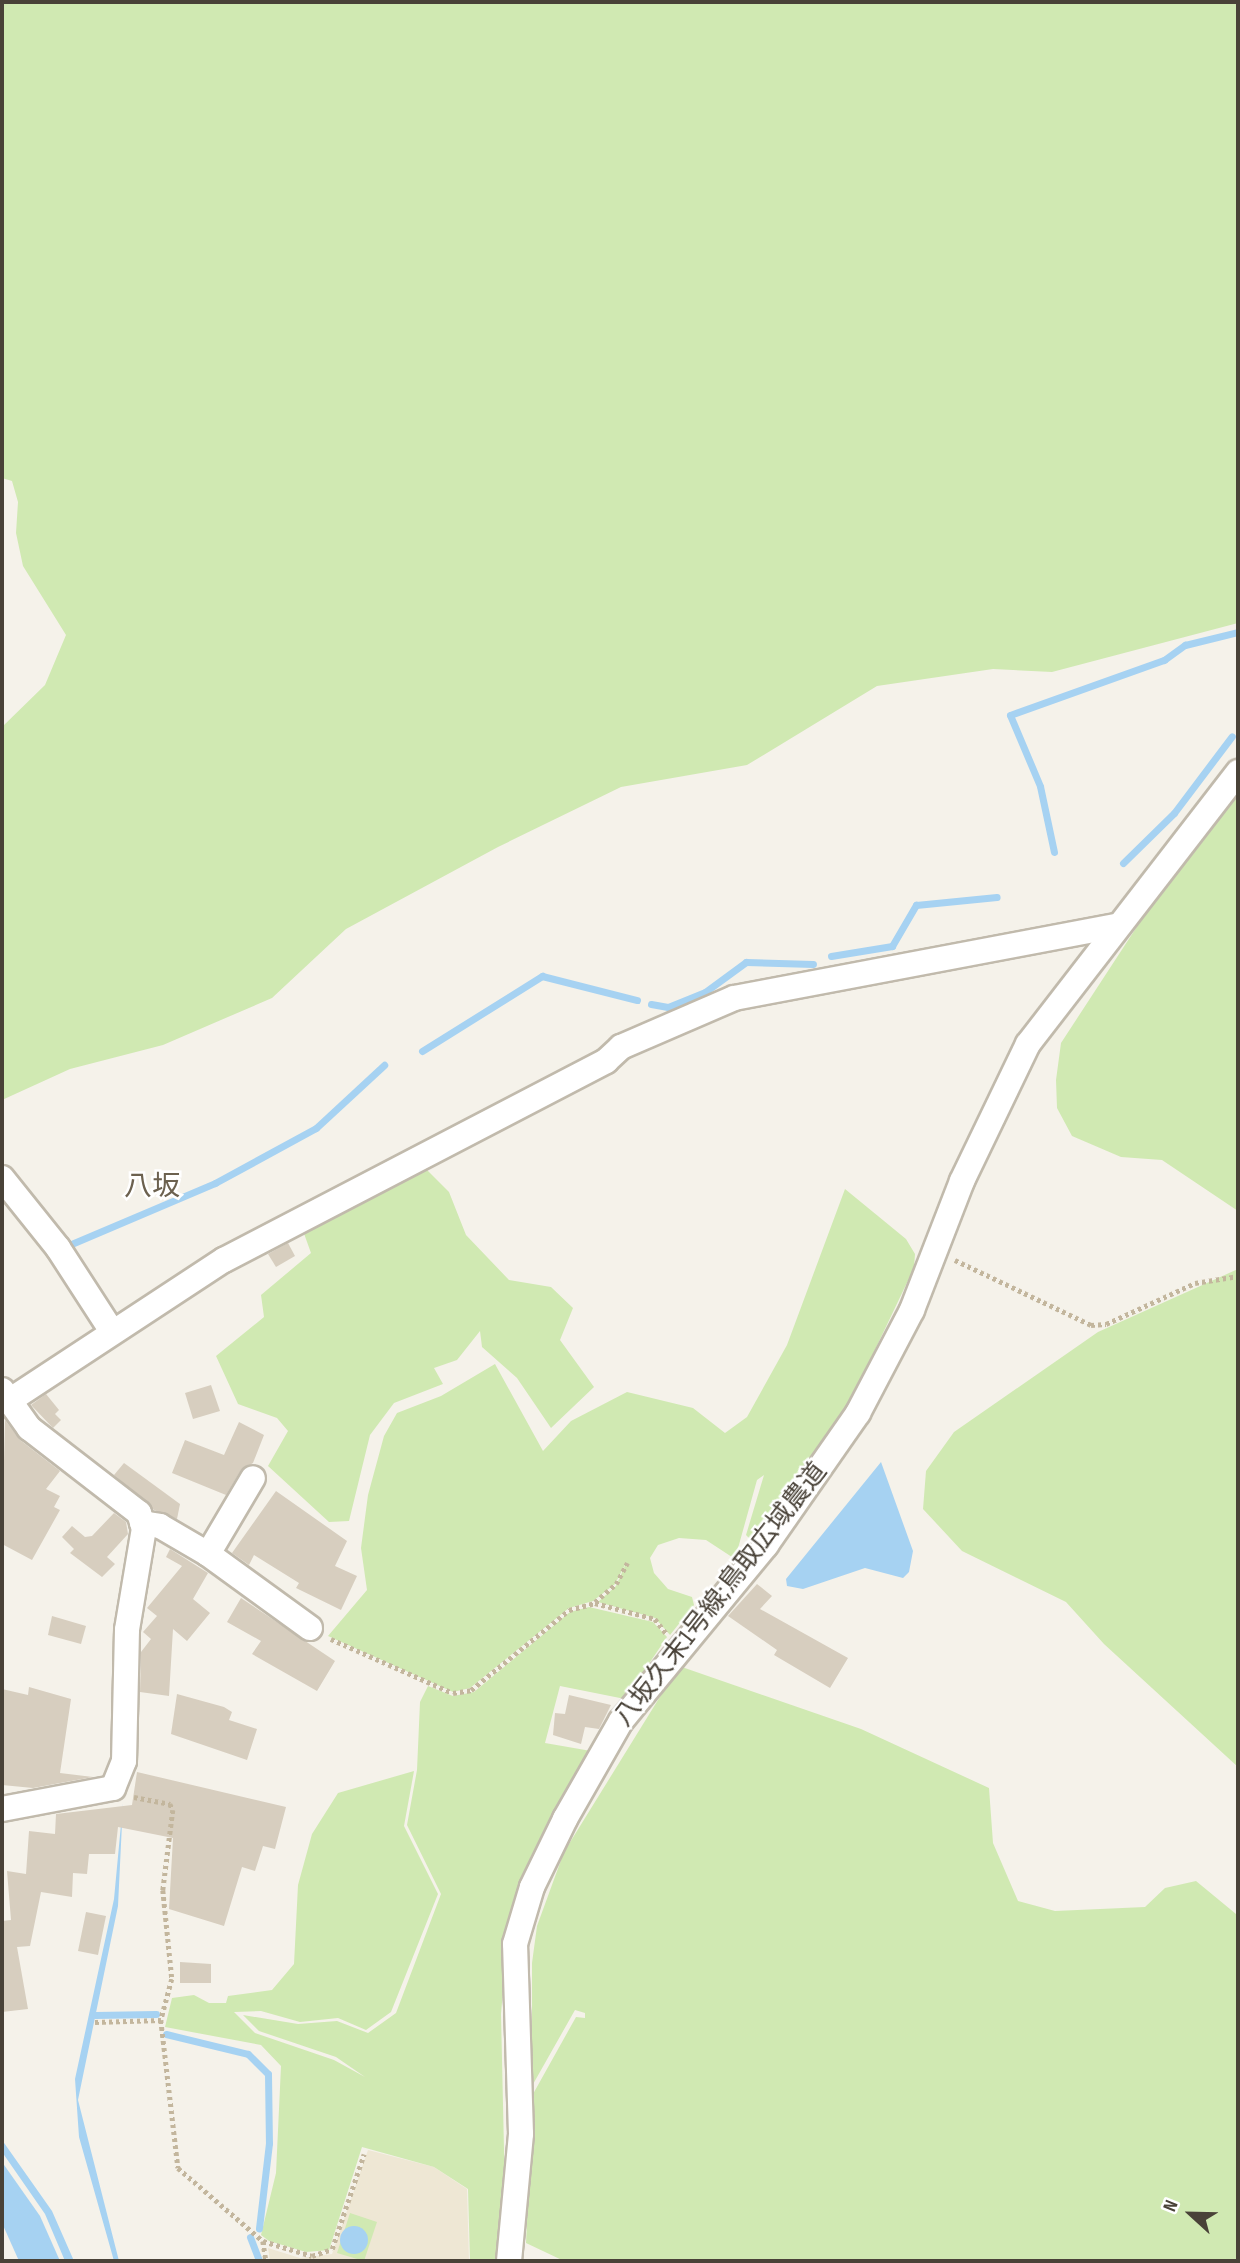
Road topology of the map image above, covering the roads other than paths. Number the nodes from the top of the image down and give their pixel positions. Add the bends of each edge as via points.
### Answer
1 (1238, 772) edge
2 (1115, 926) junction
3 (2, 1178) edge
4 (111, 1330) junction
5 (7, 1395) edge
6 (253, 1478) dead end
7 (142, 1523) junction
8 (208, 1554) junction
9 (310, 1628) road end
10 (2, 1809) edge
11 (509, 2261) edge

1 - 2 street, 八坂久末1号線;鳥取広域農道
2 - 4 street via 734,998 621,1047 606,1061 224,1260
2 - 11 street, 八坂久末1号線;鳥取広域農道 via 1028,1044 912,1310 858,1413 766,1545 621,1721 532,1887 515,1944 521,2134
3 - 4 street via 58,1248
4 - 5 street
5 - 7 street via 29,1428 139,1513
6 - 8 street
7 - 8 street via 160,1526
7 - 10 street via 126,1641 124,1760 113,1788
8 - 9 street

